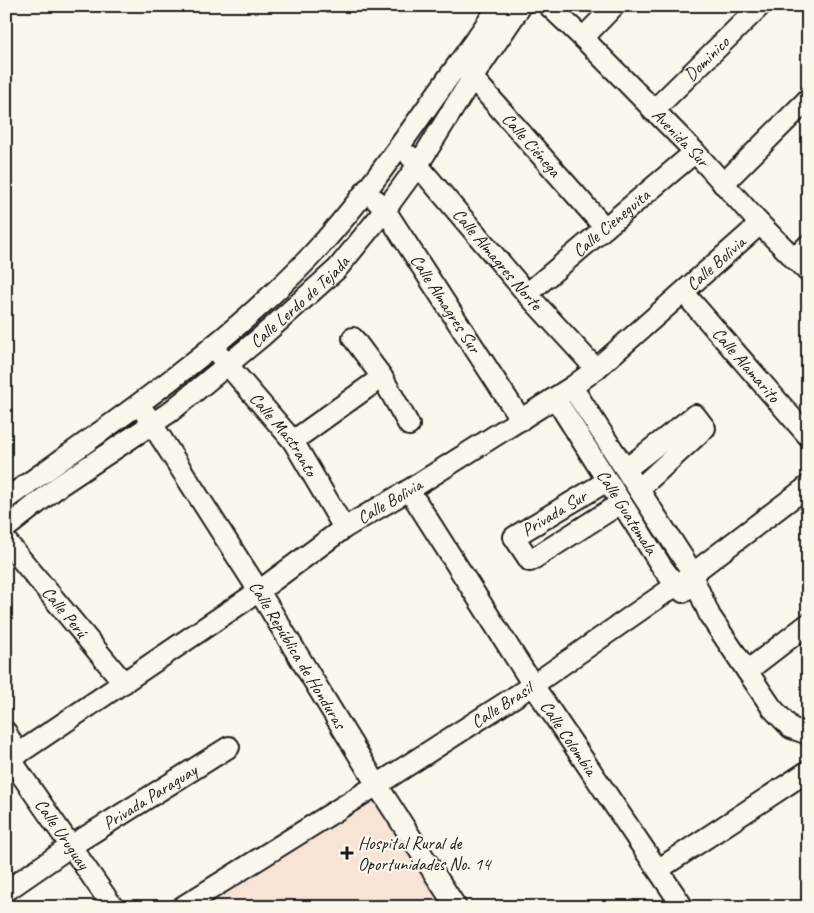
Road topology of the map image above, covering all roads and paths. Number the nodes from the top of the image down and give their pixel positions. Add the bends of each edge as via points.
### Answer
1 (499, 6) edge
2 (521, 6) edge
3 (549, 6) edge
4 (614, 6) edge
5 (760, 6) edge
6 (583, 38) junction
7 (459, 62) junction
8 (473, 77) junction
9 (808, 99) edge
10 (653, 111) junction
11 (401, 145) junction
12 (695, 152) junction
13 (418, 165) junction
14 (723, 184) junction
15 (367, 189) junction
16 (385, 210) junction
17 (760, 224) junction
18 (605, 228) junction
19 (808, 245) edge
20 (801, 265) edge
21 (527, 294) junction
22 (684, 294) junction
23 (353, 338) dead end
24 (213, 348) junction
25 (227, 365) junction
26 (596, 369) junction
27 (382, 377) junction
28 (572, 387) junction
29 (555, 398) junction
30 (139, 405) junction
31 (521, 420) junction
32 (153, 423) junction
33 (409, 425) dead end
34 (808, 436) edge
35 (293, 441) junction
36 (626, 469) junction
37 (607, 481) junction
38 (808, 486) edge
39 (639, 489) junction
40 (409, 490) junction
41 (6, 499) edge
42 (621, 503) junction
43 (6, 528) edge
44 (344, 528) junction
45 (6, 541) edge
46 (683, 579) junction
47 (260, 590) junction
48 (808, 624) edge
49 (747, 671) junction
50 (124, 683) junction
51 (533, 684) junction
52 (6, 732) edge
53 (808, 734) edge
54 (229, 748) dead end
55 (12, 759) edge
56 (808, 771) edge
57 (377, 785) junction
58 (71, 846) junction
59 (658, 869) junction
60 (6, 891) edge
61 (113, 907) edge
62 (182, 907) edge
63 (456, 907) edge
64 (684, 907) edge

1 - 7 street, Calle Lerdo de Tejada
2 - 8 street, Calle Lerdo de Tejada
3 - 6 street, Avenida Sur
4 - 6 street
5 - 10 street, Dominico
6 - 10 street, Avenida Sur
7 - 8 street, Calle Ciénega
7 - 11 street, Calle Lerdo de Tejada
8 - 13 street, Calle Lerdo de Tejada
8 - 18 street, Calle Ciénega
9 - 14 street
10 - 12 street, Avenida Sur
11 - 13 street, Calle Almagres Norte
11 - 15 street, Calle Lerdo de Tejada
12 - 14 street, Avenida Sur
12 - 18 street, Calle Cieneguita
13 - 16 street, Calle Lerdo de Tejada
13 - 21 street, Calle Almagres Norte
14 - 17 street, Avenida Sur
15 - 16 street, Calle Almagres Sur
15 - 24 street, Calle Lerdo de Tejada via 310,256
16 - 25 street, Calle Lerdo de Tejada via 337,269
16 - 31 street, Calle Almagres Sur
17 - 20 street, Avenida Sur
17 - 22 street, Calle Bolivia
18 - 21 street, Calle Cieneguita
19 - 20 street
21 - 26 street, Calle Almagres Norte
22 - 26 street, Calle Bolivia
22 - 34 street, Calle Alamarito
23 - 27 street
24 - 25 street, Calle Mastranto
24 - 30 street, Calle Lerdo de Tejada
25 - 32 street, Calle Lerdo de Tejada
25 - 35 street, Calle Mastranto
26 - 28 street, Calle Bolivia
27 - 33 street
27 - 35 street
28 - 29 street, Calle Bolivia
28 - 36 street, Calle Guatemala
29 - 31 street, Calle Bolivia
29 - 37 street, Calle Guatemala
30 - 32 street, Calle República de Honduras
30 - 41 street, Calle Lerdo de Tejada
31 - 40 street, Calle Bolivia
32 - 43 street, Calle Lerdo de Tejada via 59,486
32 - 47 street, Calle República de Honduras
35 - 44 street, Calle Mastranto
36 - 39 street, Calle Guatemala
36 - 39 street via 695,415 705,428
37 - 42 street, Calle Guatemala
37 - 42 street, Privada Sur via 514,537 530,561
38 - 46 street, Calle Brasil
39 - 46 street, Calle Guatemala via 688,564
40 - 44 street, Calle Bolivia
40 - 51 street, Calle Colombia
42 - 46 street, Calle Guatemala
44 - 47 street, Calle Bolivia
45 - 50 street, Calle Perú
46 - 49 street, Calle Guatemala
46 - 51 street, Calle Brasil
47 - 50 street, Calle Bolivia
47 - 57 street, Calle República de Honduras
48 - 49 street
49 - 53 street, Calle Guatemala via 772,708 791,728
50 - 55 street, Calle Bolivia
51 - 57 street, Calle Brasil
51 - 59 street, Calle Colombia
52 - 55 street, Calle Uruguay
54 - 58 street, Privada Paraguay
55 - 58 street, Calle Uruguay
56 - 59 street
57 - 62 street, Calle Brasil
57 - 63 street, Calle República de Honduras
58 - 60 street, Privada Paraguay
58 - 61 street, Calle Uruguay
59 - 64 street, Calle Colombia

